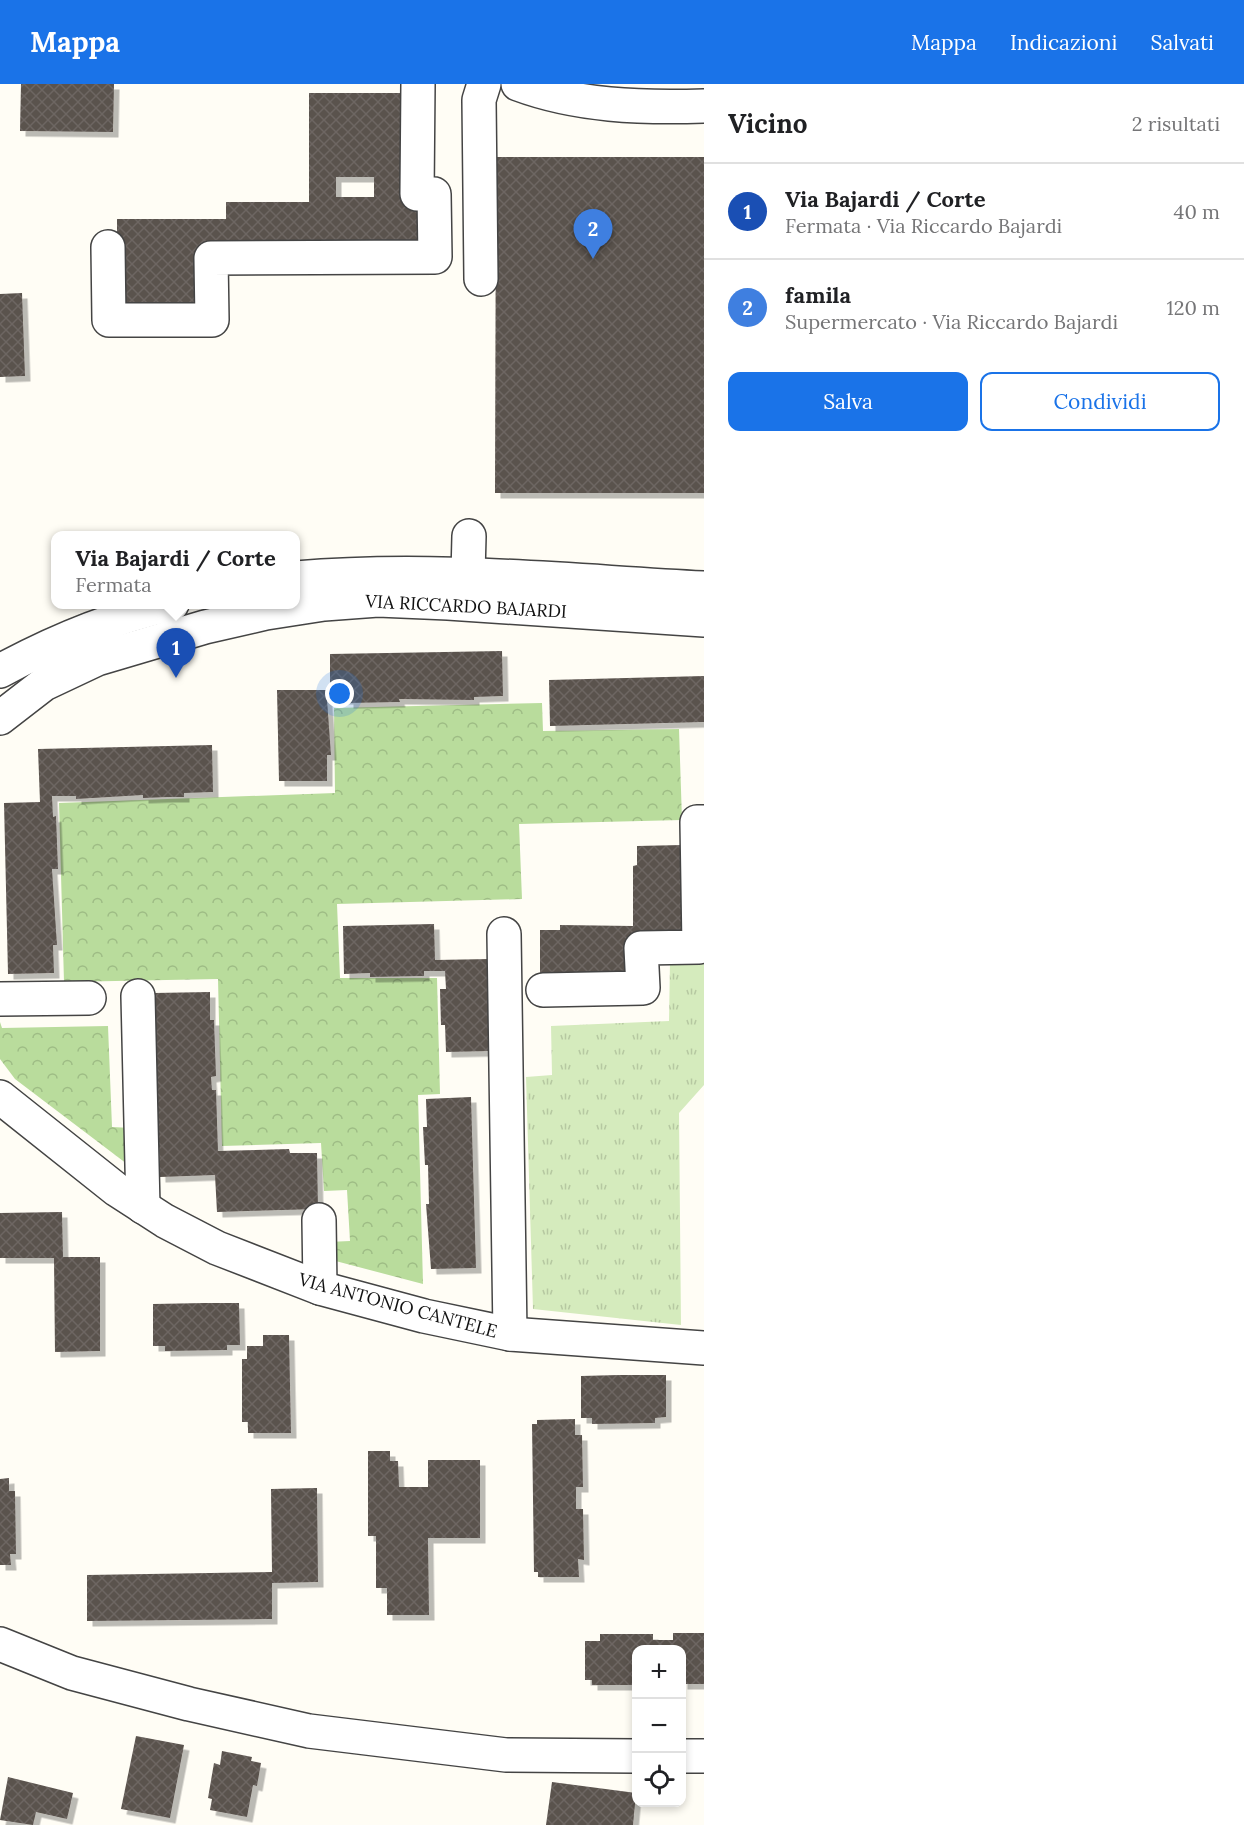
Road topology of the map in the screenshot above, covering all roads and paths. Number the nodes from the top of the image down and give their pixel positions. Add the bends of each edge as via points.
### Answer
1 (418, 84) edge
2 (484, 84) edge
3 (518, 84) edge
4 (704, 106) edge
5 (108, 247) dead end
6 (481, 279) dead end
7 (469, 536) dead end
8 (468, 574) junction
9 (300, 578) edge
10 (704, 588) edge
11 (300, 608) edge
12 (155, 609) edge
13 (292, 609) edge
14 (704, 620) edge
15 (0, 671) edge
16 (0, 718) edge
17 (704, 822) edge
18 (504, 934) dead end
19 (543, 990) dead end
20 (138, 996) dead end
21 (89, 998) dead end
22 (0, 999) edge
23 (0, 1097) edge
24 (143, 1207) junction
25 (319, 1220) dead end
26 (320, 1288) junction
27 (510, 1334) junction
28 (704, 1348) edge
29 (0, 1644) edge
30 (632, 1756) edge
31 (686, 1756) edge
32 (704, 1756) edge

1 - 5 street via 417,194 434,194 435,257 211,258 212,320 109,320
2 - 6 street via 479,100
3 - 4 street via 550,96 601,103
7 - 8 street
8 - 9 street, VIA RICCARDO BAJARDI
8 - 10 street, VIA RICCARDO BAJARDI
11 - 14 street, VIA RICCARDO BAJARDI via 378,600
12 - 15 street via 89,628
13 - 16 street, VIA RICCARDO BAJARDI via 205,627 97,659 44,684
17 - 19 street via 697,822 699,947 641,948 643,988
18 - 27 street
20 - 24 street
21 - 22 street
23 - 24 street, VIA ANTONIO CANTELE
24 - 26 street, VIA ANTONIO CANTELE via 217,1248
25 - 26 street
26 - 27 street, VIA ANTONIO CANTELE
27 - 28 street, VIA ANTONIO CANTELE
29 - 30 street via 72,1673 309,1731 506,1755
31 - 32 street

